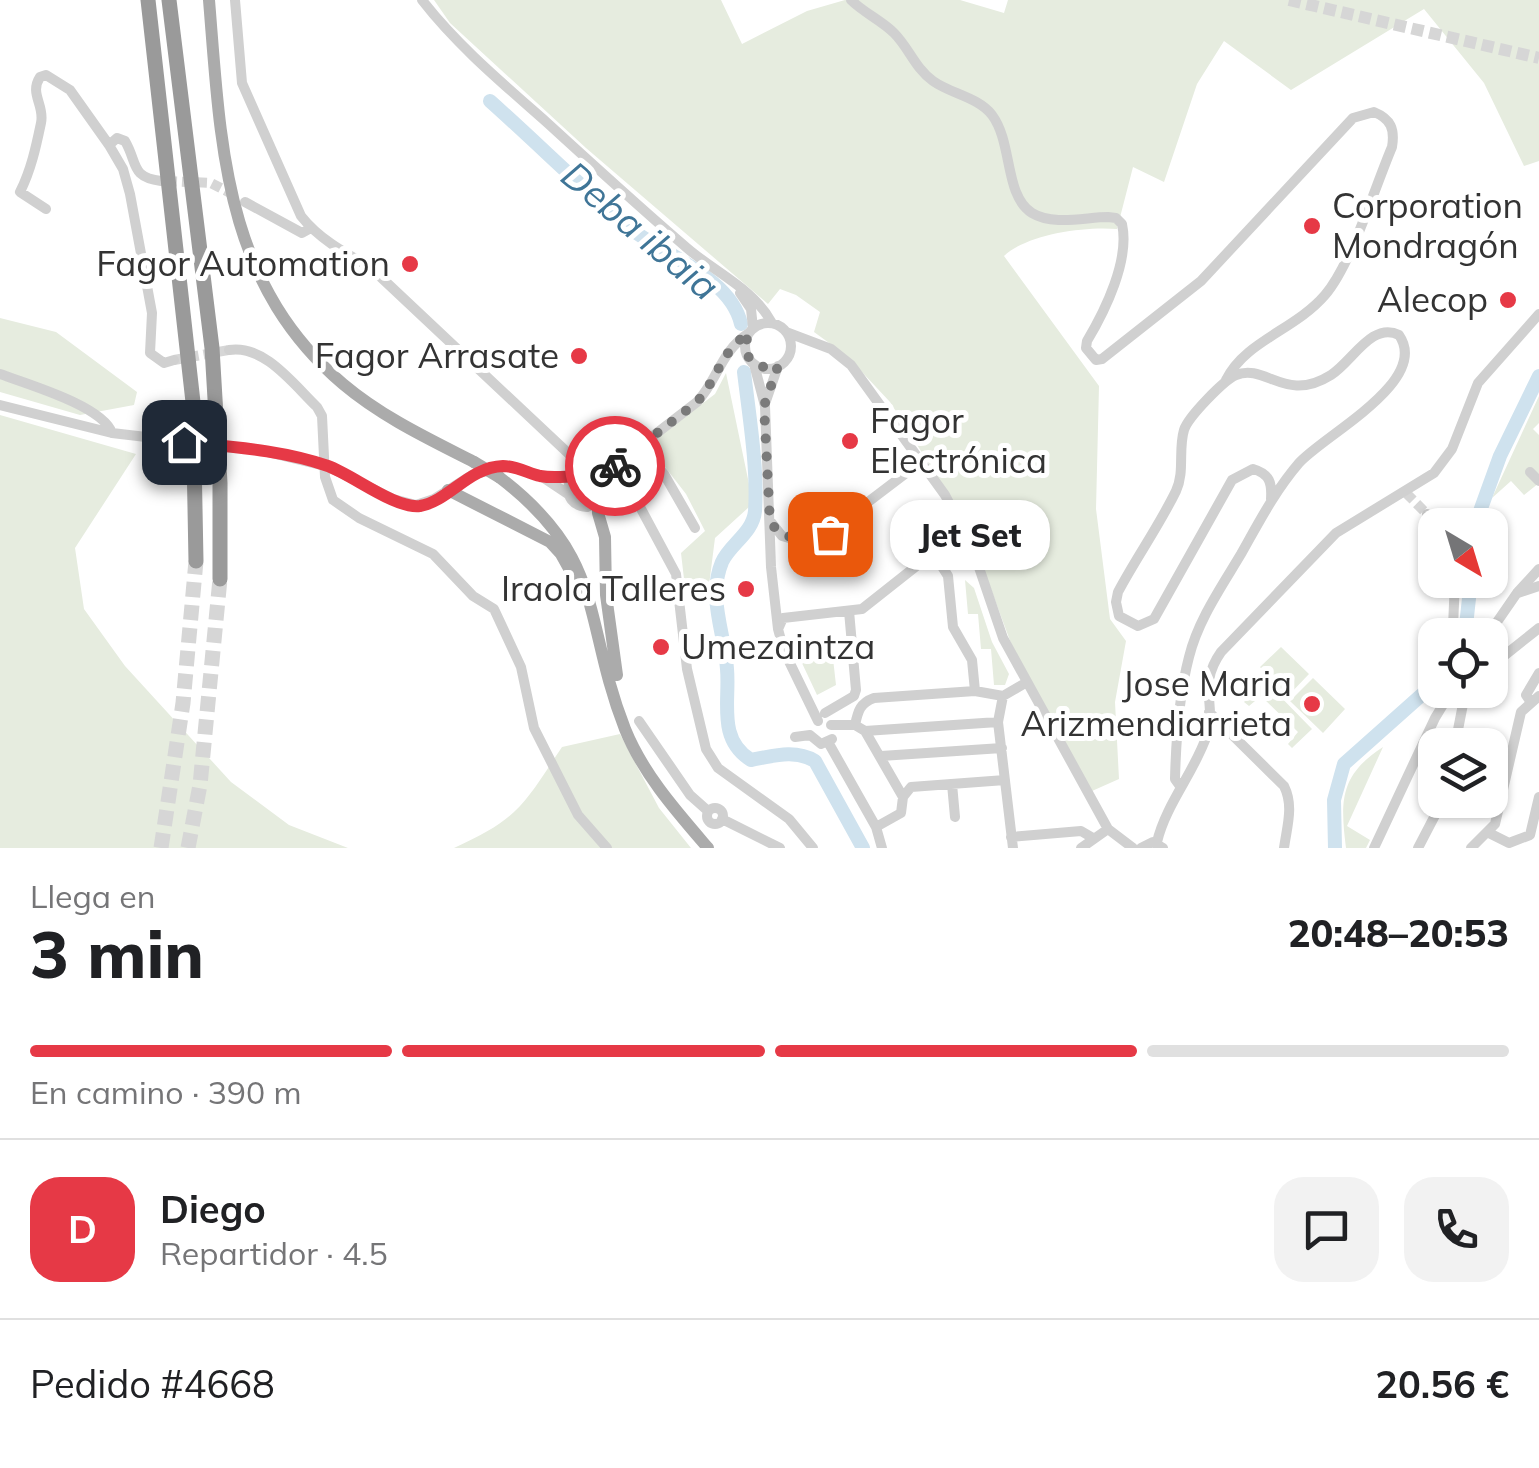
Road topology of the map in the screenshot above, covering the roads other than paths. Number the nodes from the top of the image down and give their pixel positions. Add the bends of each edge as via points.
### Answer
1 (148, 0) edge
2 (169, 0) edge
3 (209, 0) edge
4 (235, 0) edge
5 (422, 0) edge
6 (851, 0) edge
7 (108, 145) junction
8 (160, 181) tunnel mouth
9 (245, 202) tunnel mouth
10 (46, 210) dead end
11 (311, 228) junction
12 (729, 281) junction
13 (1539, 314) edge
14 (772, 323) junction
15 (751, 331) junction
16 (786, 332) junction
17 (818, 343) junction
18 (1254, 347) junction
19 (228, 350) tunnel mouth
20 (788, 355) junction
21 (174, 360) dead end
22 (751, 360) junction
23 (720, 366) junction
24 (778, 366) junction
25 (1254, 372) junction
26 (0, 374) edge
27 (1225, 381) junction
28 (0, 405) edge
29 (764, 406) junction
30 (112, 433) junction
31 (640, 446) junction
32 (324, 465) junction
33 (923, 465) junction
34 (620, 470) junction
35 (1530, 472) dead end
36 (576, 474) junction
37 (593, 474) junction
38 (1289, 474) junction
39 (541, 476) junction
40 (1270, 480) junction
41 (1539, 481) edge
42 (622, 486) junction
43 (448, 490) junction
44 (601, 493) junction
45 (568, 495) junction
46 (1271, 499) junction
47 (770, 522) junction
48 (695, 528) dead end
49 (965, 531) junction
50 (789, 538) junction
51 (770, 552) junction
52 (924, 560) dead end
53 (196, 561) tunnel mouth
54 (1539, 569) edge
55 (220, 579) tunnel mouth
56 (1539, 586) edge
57 (1516, 593) junction
58 (849, 610) junction
59 (1499, 618) edge
60 (1539, 628) edge
61 (778, 629) junction
62 (1508, 653) edge
63 (1539, 673) edge
64 (610, 678) junction
65 (1027, 682) junction
66 (974, 691) junction
67 (1003, 696) junction
68 (1534, 698) edge
69 (1441, 708) edge
70 (1209, 712) junction
71 (822, 717) junction
72 (638, 722) dead end
73 (998, 722) junction
74 (831, 725) junction
75 (860, 728) junction
76 (626, 732) junction
77 (1229, 733) junction
78 (810, 735) junction
79 (796, 736) dead end
80 (828, 742) junction
81 (1204, 742) junction
82 (1002, 748) junction
83 (881, 756) junction
84 (1005, 780) junction
85 (952, 784) junction
86 (1180, 786) junction
87 (903, 797) junction
88 (1539, 797) edge
89 (955, 817) dead end
90 (1434, 818) edge
91 (876, 827) junction
92 (1108, 828) junction
93 (1489, 833) junction
94 (1092, 838) junction
95 (1012, 842) edge
96 (1160, 845) edge
97 (607, 848) edge
98 (708, 848) edge
99 (780, 848) edge
100 (813, 848) edge
101 (882, 848) edge
102 (1081, 848) edge
103 (1137, 848) edge
104 (1284, 848) edge
105 (1374, 848) edge
106 (1418, 848) edge
107 (1471, 848) edge

1 - 53 highway via 192,402
2 - 55 highway via 217,404
3 - 64 main road, bridge via 232,205 270,296 344,385 499,477 542,513 571,552 596,614
4 - 11 street via 242,83
5 - 12 street via 491,72
6 - 18 street via 891,30 931,80 990,113 1029,210 1048,218 1116,218 1124,230 1122,244 1086,348 1096,360 1201,280 1354,118 1374,112 1388,120 1392,147 1334,285 1306,315
7 - 8 street via 117,138 125,142 139,174
7 - 10 street via 63,84 40,76 34,92 42,120 20,192
7 - 21 street via 130,194 152,312 150,353 164,363
9 - 11 street via 302,233
11 - 37 street via 370,267
12 - 14 street via 754,298
12 - 15 street via 748,300
13 - 70 street via 1478,383 1452,449 1434,473 1336,532 1221,652 1208,679
14 - 15 street
14 - 16 street
15 - 22 street via 745,345
15 - 23 street
16 - 17 street
16 - 20 street
17 - 20 street
17 - 33 street via 851,364
18 - 25 street
18 - 27 street
19 - 32 street via 263,358 317,407
20 - 24 street
22 - 23 street via 735,355
22 - 24 street
22 - 29 street
23 - 31 street via 697,402
24 - 29 street
25 - 27 street
25 - 38 street via 1289,386 1314,385 1382,332 1399,335 1406,349 1403,364 1364,414 1328,436
26 - 30 street via 84,406
27 - 40 street via 1186,425 1180,482 1118,592 1119,616 1138,626 1154,619 1232,480 1253,469
28 - 30 street
29 - 47 street
30 - 32 street, bridge via 260,450
31 - 34 street
31 - 37 street
31 - 48 street
32 - 43 street via 410,504 421,506
32 - 97 street via 333,500 433,554 496,612 521,667 534,728 578,815
33 - 49 street
33 - 50 street via 830,534
34 - 42 street
34 - 44 street
35 - 41 street
36 - 37 street
36 - 39 street
36 - 45 street
37 - 44 street
38 - 40 street
38 - 46 street
39 - 43 street via 495,467
39 - 45 street
40 - 46 street
42 - 44 street
42 - 100 street via 672,561 706,749 718,768 790,818
43 - 64 main road via 531,531 561,554
44 - 45 street via 582,506
44 - 76 main road via 606,595
46 - 86 street via 1189,656 1175,768
47 - 50 street
47 - 51 street
49 - 65 street via 995,622
49 - 66 street via 931,549 948,576 953,627 972,660
50 - 51 street
51 - 61 street
52 - 58 street via 879,598
54 - 57 street
56 - 57 street
57 - 59 street
58 - 61 street via 783,618
58 - 71 street via 856,690
60 - 62 street
61 - 71 street
63 - 68 street via 1526,696
64 - 76 main road
65 - 67 street
65 - 92 street
66 - 67 street
66 - 75 street via 866,701 859,708
67 - 73 street
68 - 93 street via 1521,712
69 - 105 street
70 - 77 street
70 - 81 street
71 - 74 street
71 - 78 street
72 - 99 street via 711,823 722,819
73 - 75 street
73 - 82 street
74 - 75 street
74 - 80 street
75 - 83 street
76 - 98 main road via 655,783
77 - 81 street
77 - 104 street via 1290,798
78 - 79 street
78 - 80 street
80 - 91 street
81 - 86 street
82 - 83 street
82 - 84 street
83 - 87 street
84 - 85 street
84 - 95 street
85 - 87 street via 911,787
85 - 89 street
86 - 96 street
87 - 91 street via 901,813
88 - 93 street via 1530,835 1510,843
90 - 106 street
91 - 101 street
92 - 94 street
92 - 103 street
93 - 107 street
94 - 95 street via 1076,831
94 - 102 street
96 - 103 street

